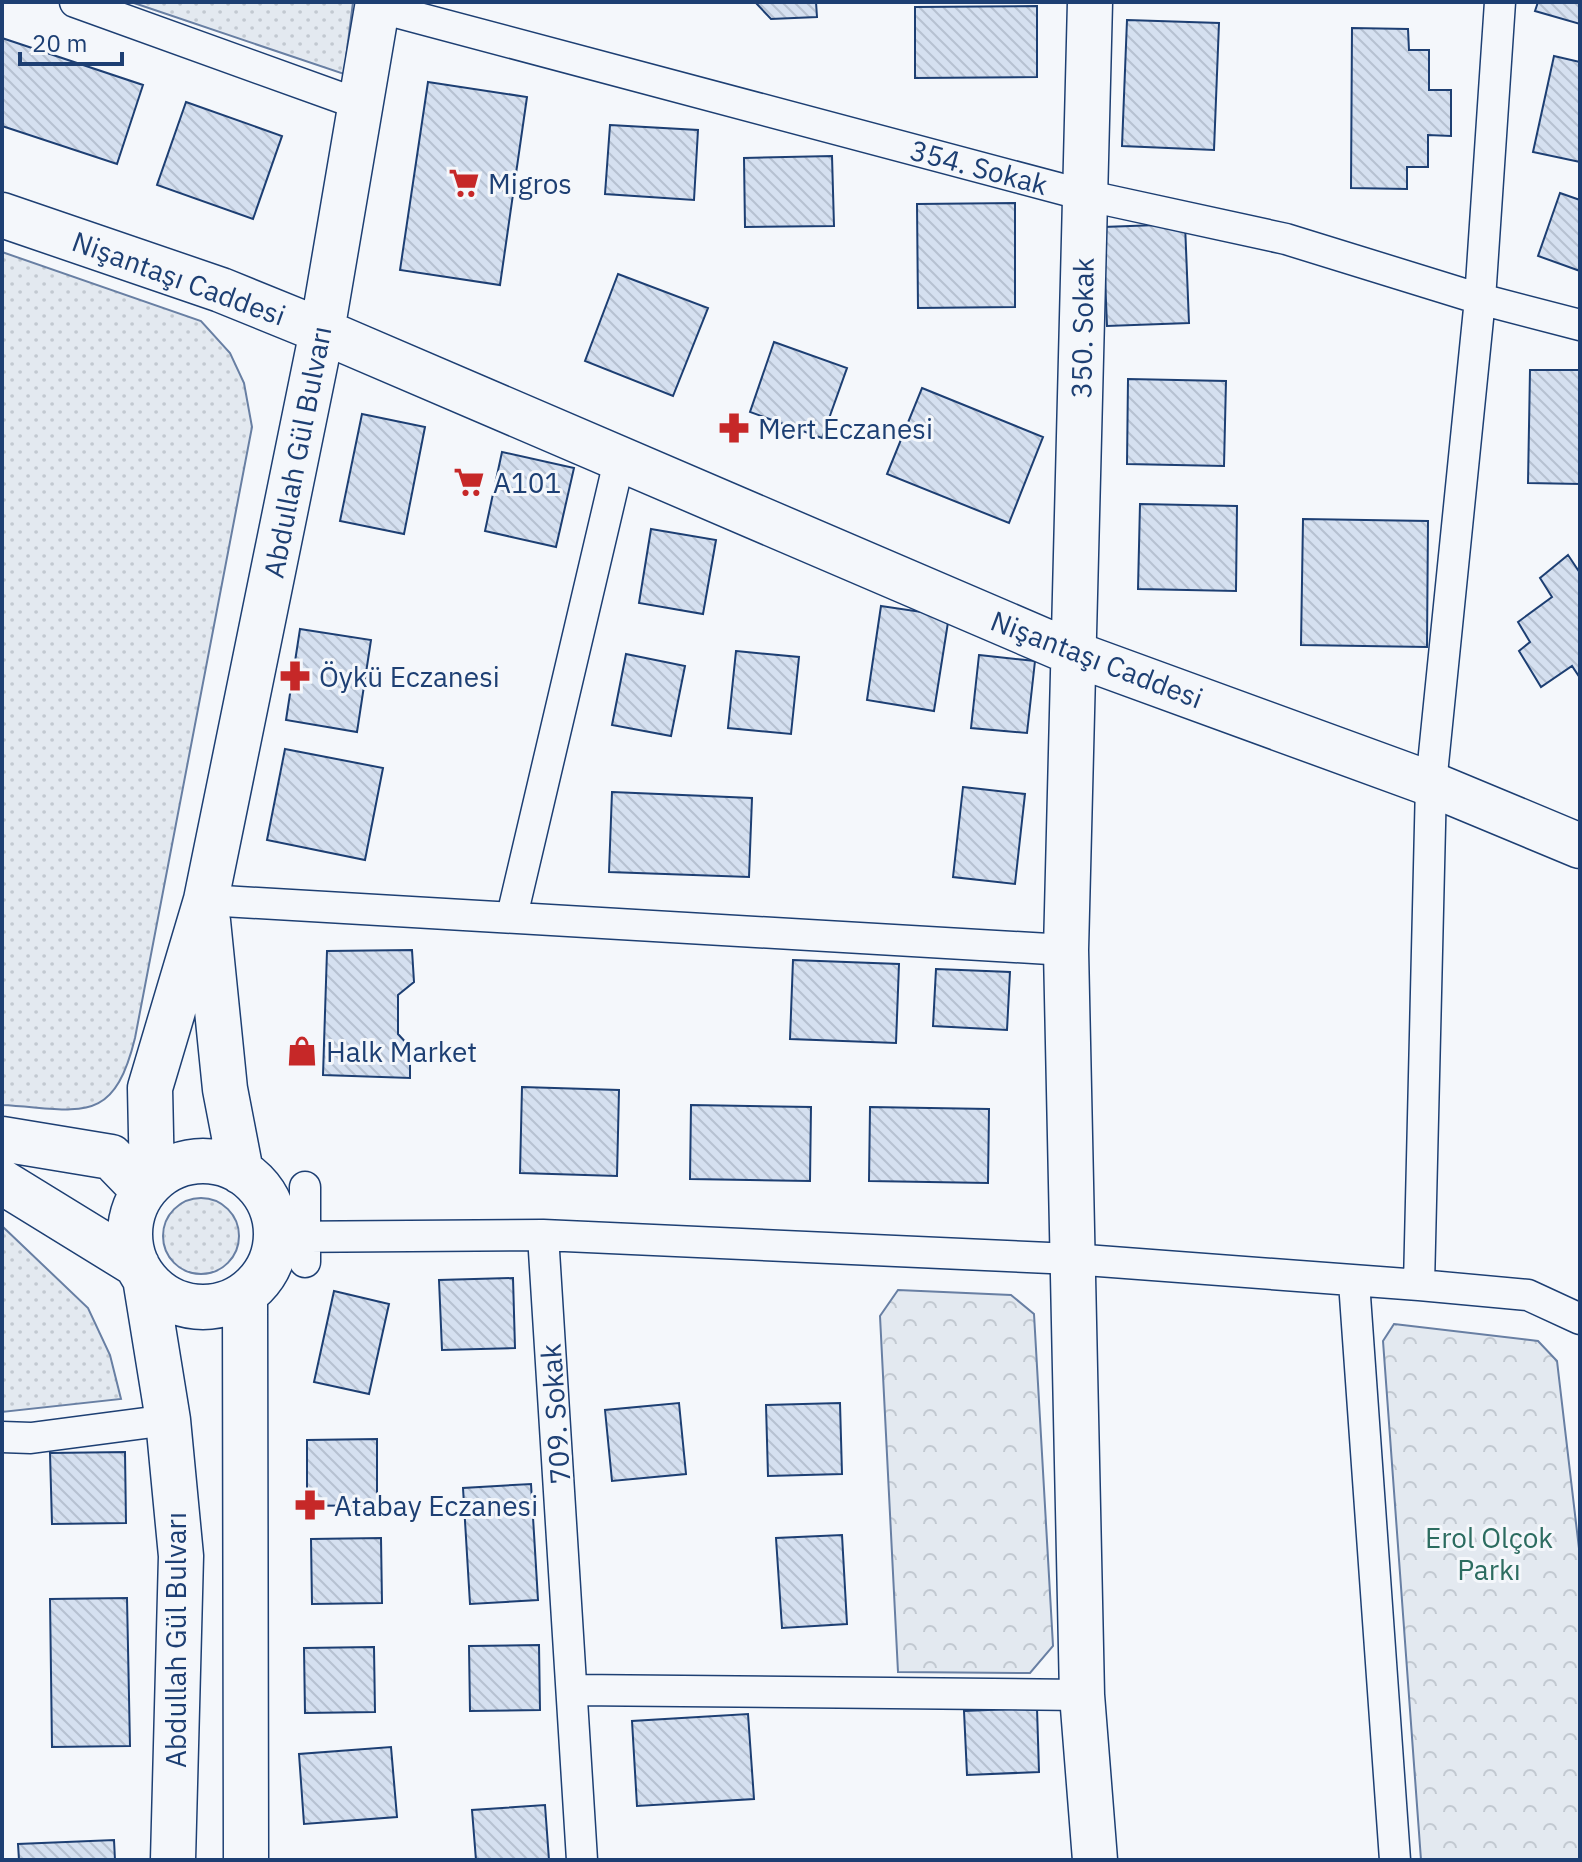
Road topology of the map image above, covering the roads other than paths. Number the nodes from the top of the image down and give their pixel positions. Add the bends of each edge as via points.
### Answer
1 (75, 2) edge
2 (1090, 2) edge
3 (1500, 2) edge
4 (377, 5) edge
5 (361, 105) junction
6 (1084, 195) junction
7 (2, 215) edge
8 (1480, 299) junction
9 (1580, 325) edge
10 (322, 331) junction
11 (619, 461) junction
12 (1075, 654) junction
13 (1431, 784) junction
14 (1580, 846) edge
15 (206, 900) junction
16 (512, 916) junction
17 (1066, 950) junction
18 (2, 1139) edge
19 (241, 1172) junction
20 (2, 1182) edge
21 (148, 1186) junction
22 (305, 1187) dead end
23 (543, 1235) junction
24 (296, 1245) junction
25 (1072, 1259) junction
26 (141, 1271) junction
27 (1354, 1282) junction
28 (1419, 1285) junction
29 (245, 1294) junction
30 (1580, 1319) edge
31 (168, 1420) junction
32 (2, 1437) edge
33 (574, 1690) junction
34 (1082, 1695) junction
35 (173, 1860) edge
36 (246, 1860) edge
37 (582, 1860) edge
38 (1095, 1860) edge
39 (1395, 1860) edge

1 - 5 street
2 - 6 street, 350. Sokak
3 - 8 street
4 - 5 street, Abdullah Gül Bulvarı
4 - 6 street, 354. Sokak
5 - 10 street, Abdullah Gül Bulvarı
6 - 8 street, 354. Sokak via 1286,239
6 - 12 street, 350. Sokak
7 - 10 street, Nişantaşı Caddesi via 221,290
8 - 9 street, 354. Sokak
8 - 13 street
10 - 11 street, Nişantaşı Caddesi
10 - 15 street, Abdullah Gül Bulvarı
11 - 12 street, Nişantaşı Caddesi
11 - 16 street
12 - 13 street, Nişantaşı Caddesi
12 - 17 street, 350. Sokak
13 - 14 street, Nişantaşı Caddesi
13 - 28 street
15 - 16 street
15 - 19 street, Abdullah Gül Bulvarı via 225,1089
15 - 21 street, Abdullah Gül Bulvarı via 150,1088
16 - 17 street
17 - 25 street, 350. Sokak
18 - 21 street via 111,1157
19 - 21 street via 195,1161 172,1168
19 - 24 street
20 - 26 street
21 - 26 street via 131,1226 131,1246
22 - 24 street
23 - 24 street
23 - 25 street
23 - 33 street, 709. Sokak
24 - 29 street via 272,1258
25 - 27 street
25 - 34 street, 350. Sokak
26 - 29 street via 161,1294 181,1304 203,1308
26 - 31 street, Abdullah Gül Bulvarı
27 - 28 street
27 - 39 street
28 - 30 street via 1528,1295
29 - 36 street
31 - 32 street
31 - 35 street, Abdullah Gül Bulvarı via 181,1556
33 - 34 street
33 - 37 street, 709. Sokak
34 - 38 street, 350. Sokak

